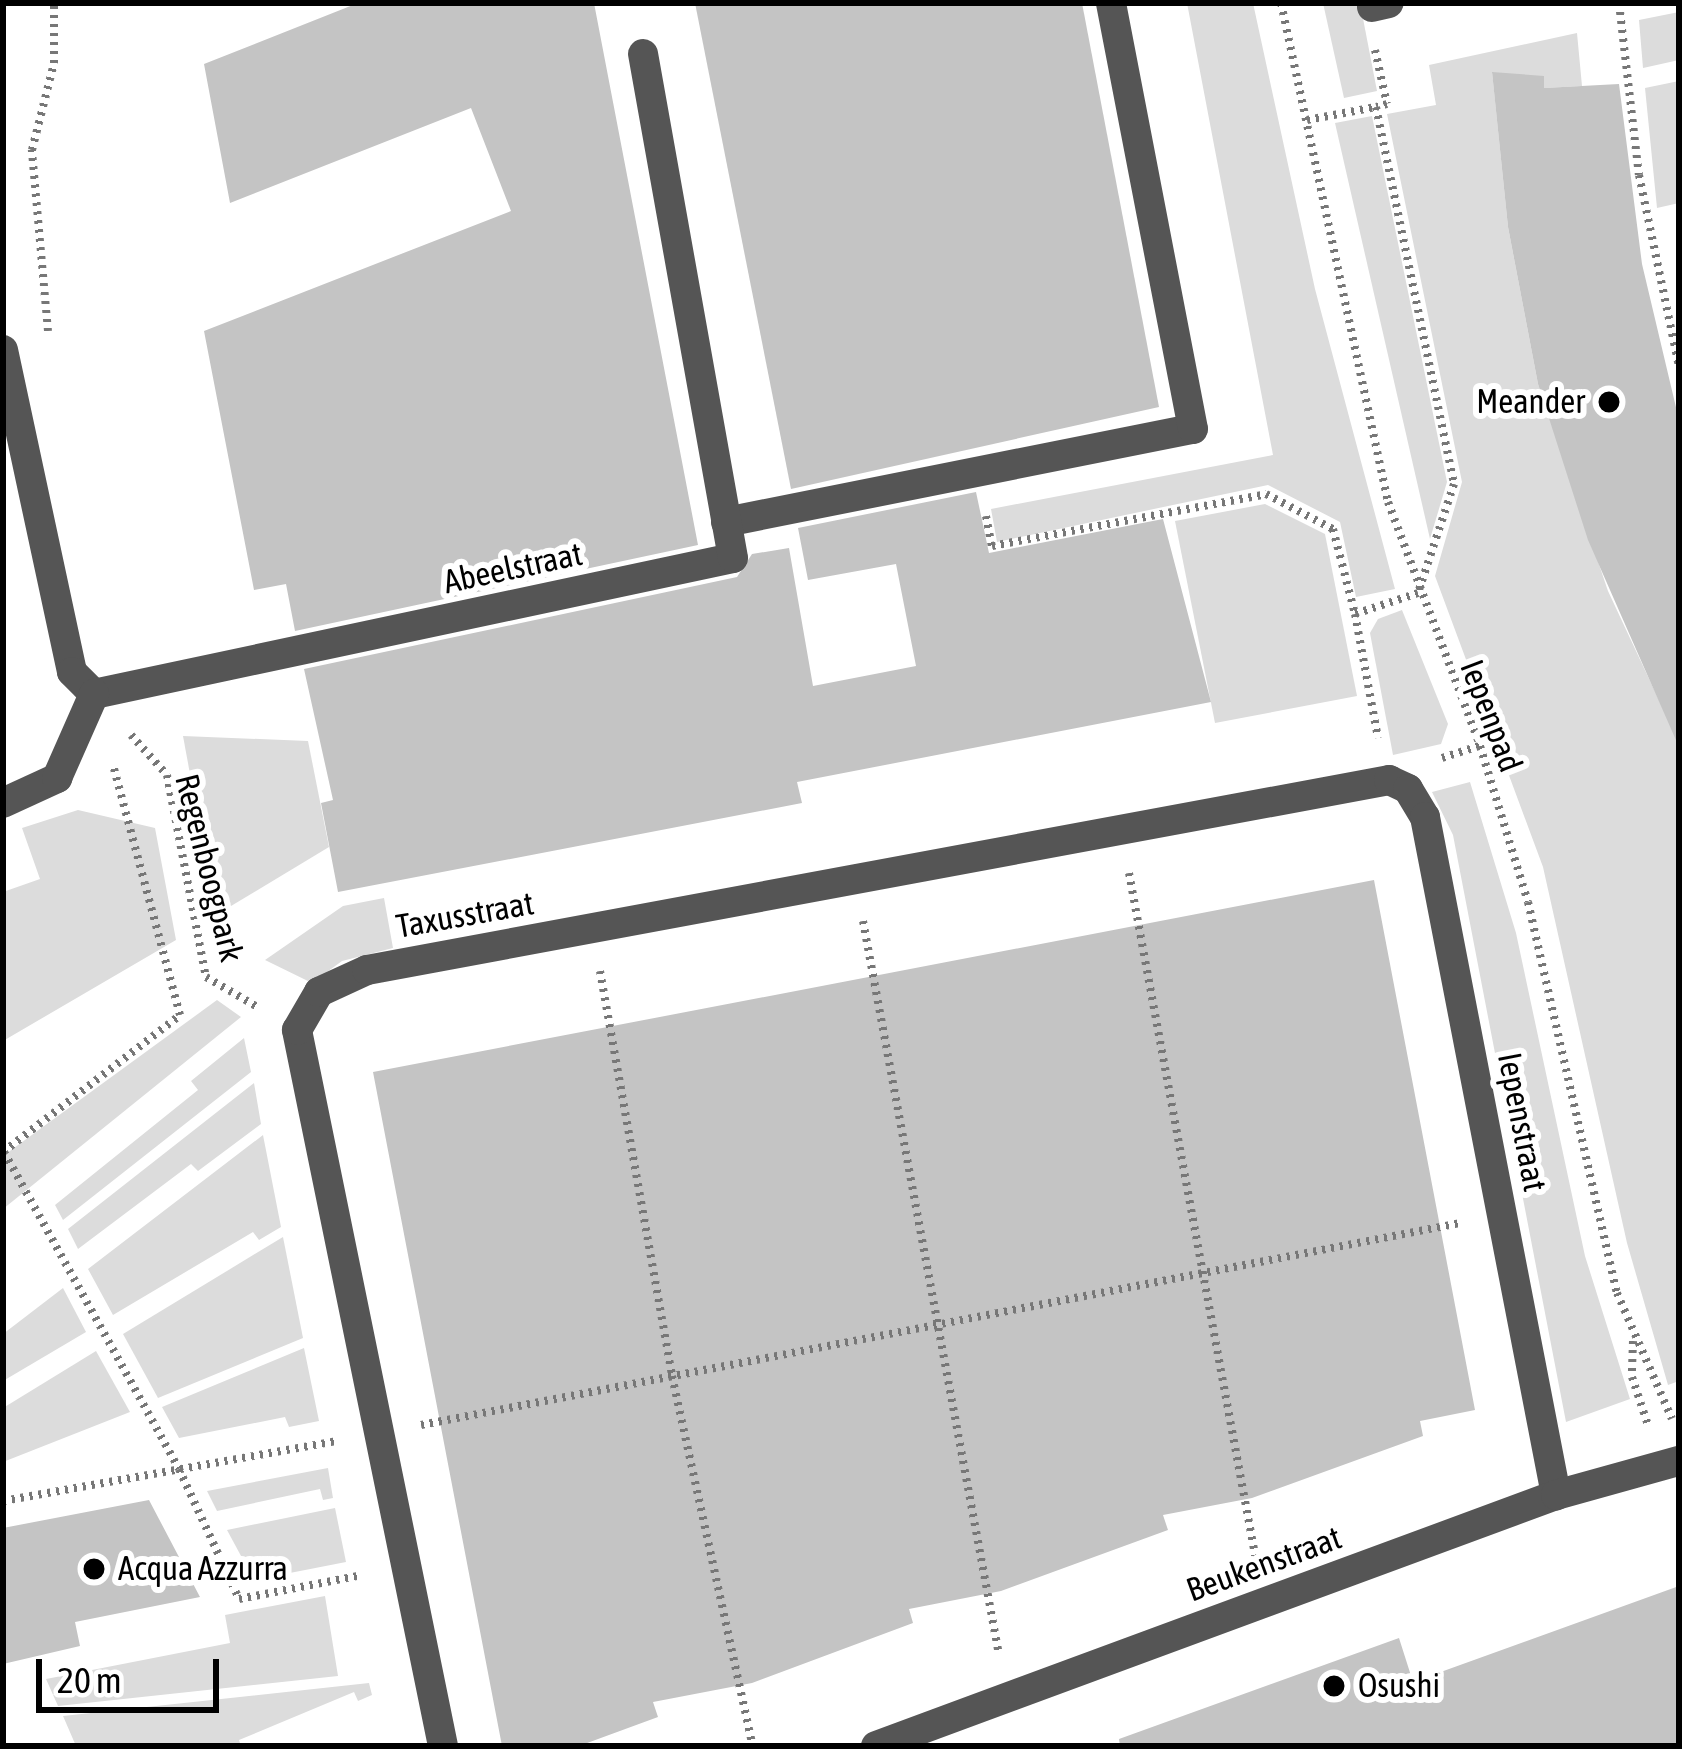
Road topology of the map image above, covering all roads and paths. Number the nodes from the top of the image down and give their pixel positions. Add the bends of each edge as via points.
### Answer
1 (54, 3) edge
2 (1111, 3) edge
3 (1281, 3) edge
4 (1619, 3) edge
5 (1381, 5) edge
6 (643, 54) dead end
7 (1376, 107) junction
8 (1307, 120) junction
9 (50, 342) dead end
10 (3, 350) edge
11 (1679, 366) edge
12 (962, 516) dead end
13 (726, 522) junction
14 (1418, 593) junction
15 (1354, 614) junction
16 (94, 694) junction
17 (1389, 780) junction
18 (3, 803) edge
19 (1121, 828) junction
20 (856, 878) junction
21 (592, 928) junction
22 (296, 1030) junction
23 (3, 1152) edge
24 (1503, 1215) junction
25 (1201, 1273) junction
26 (938, 1324) junction
27 (672, 1376) junction
28 (380, 1433) junction
29 (1679, 1438) edge
30 (1679, 1461) edge
31 (178, 1469) junction
32 (1556, 1495) junction
33 (3, 1501) edge
34 (405, 1567) junction
35 (1265, 1603) junction
36 (1007, 1698) junction
37 (443, 1746) edge
38 (753, 1746) edge
39 (876, 1746) edge

1 - 9 path via 54,63 32,150 37,273
2 - 13 street via 1193,429
3 - 8 path, Iepenpad
4 - 11 path via 1639,176
5 - 7 path via 1387,104
6 - 13 street
7 - 8 path
7 - 14 path via 1454,484
8 - 14 path, Iepenpad via 1388,502
10 - 16 street via 71,672
12 - 15 path via 985,511 992,546 1265,494 1333,529
13 - 16 street, Abeelstraat via 733,558
14 - 15 path
14 - 29 path, Iepenpad via 1480,746 1528,902 1633,1340 1656,1374
15 - 17 path
16 - 18 street via 57,778
16 - 22 path, Regenboogpark via 167,775 206,977
16 - 23 path via 180,1015
17 - 19 street, Taxusstraat
17 - 24 street, Iepenstraat via 1408,789 1425,817
19 - 20 street, Taxusstraat
19 - 25 path
20 - 21 street, Taxusstraat
20 - 26 path
21 - 22 street, Taxusstraat via 367,970 319,992
21 - 27 path
22 - 28 street
23 - 31 path
24 - 25 path
24 - 32 street, Iepenstraat
25 - 26 path
25 - 35 path
26 - 27 path
26 - 36 path
27 - 28 path
27 - 38 path
28 - 31 path
28 - 34 street
30 - 32 street, Beukenstraat
31 - 33 path
31 - 34 path via 239,1599
32 - 35 street, Beukenstraat
34 - 37 street
35 - 36 street, Beukenstraat
36 - 39 street, Beukenstraat

